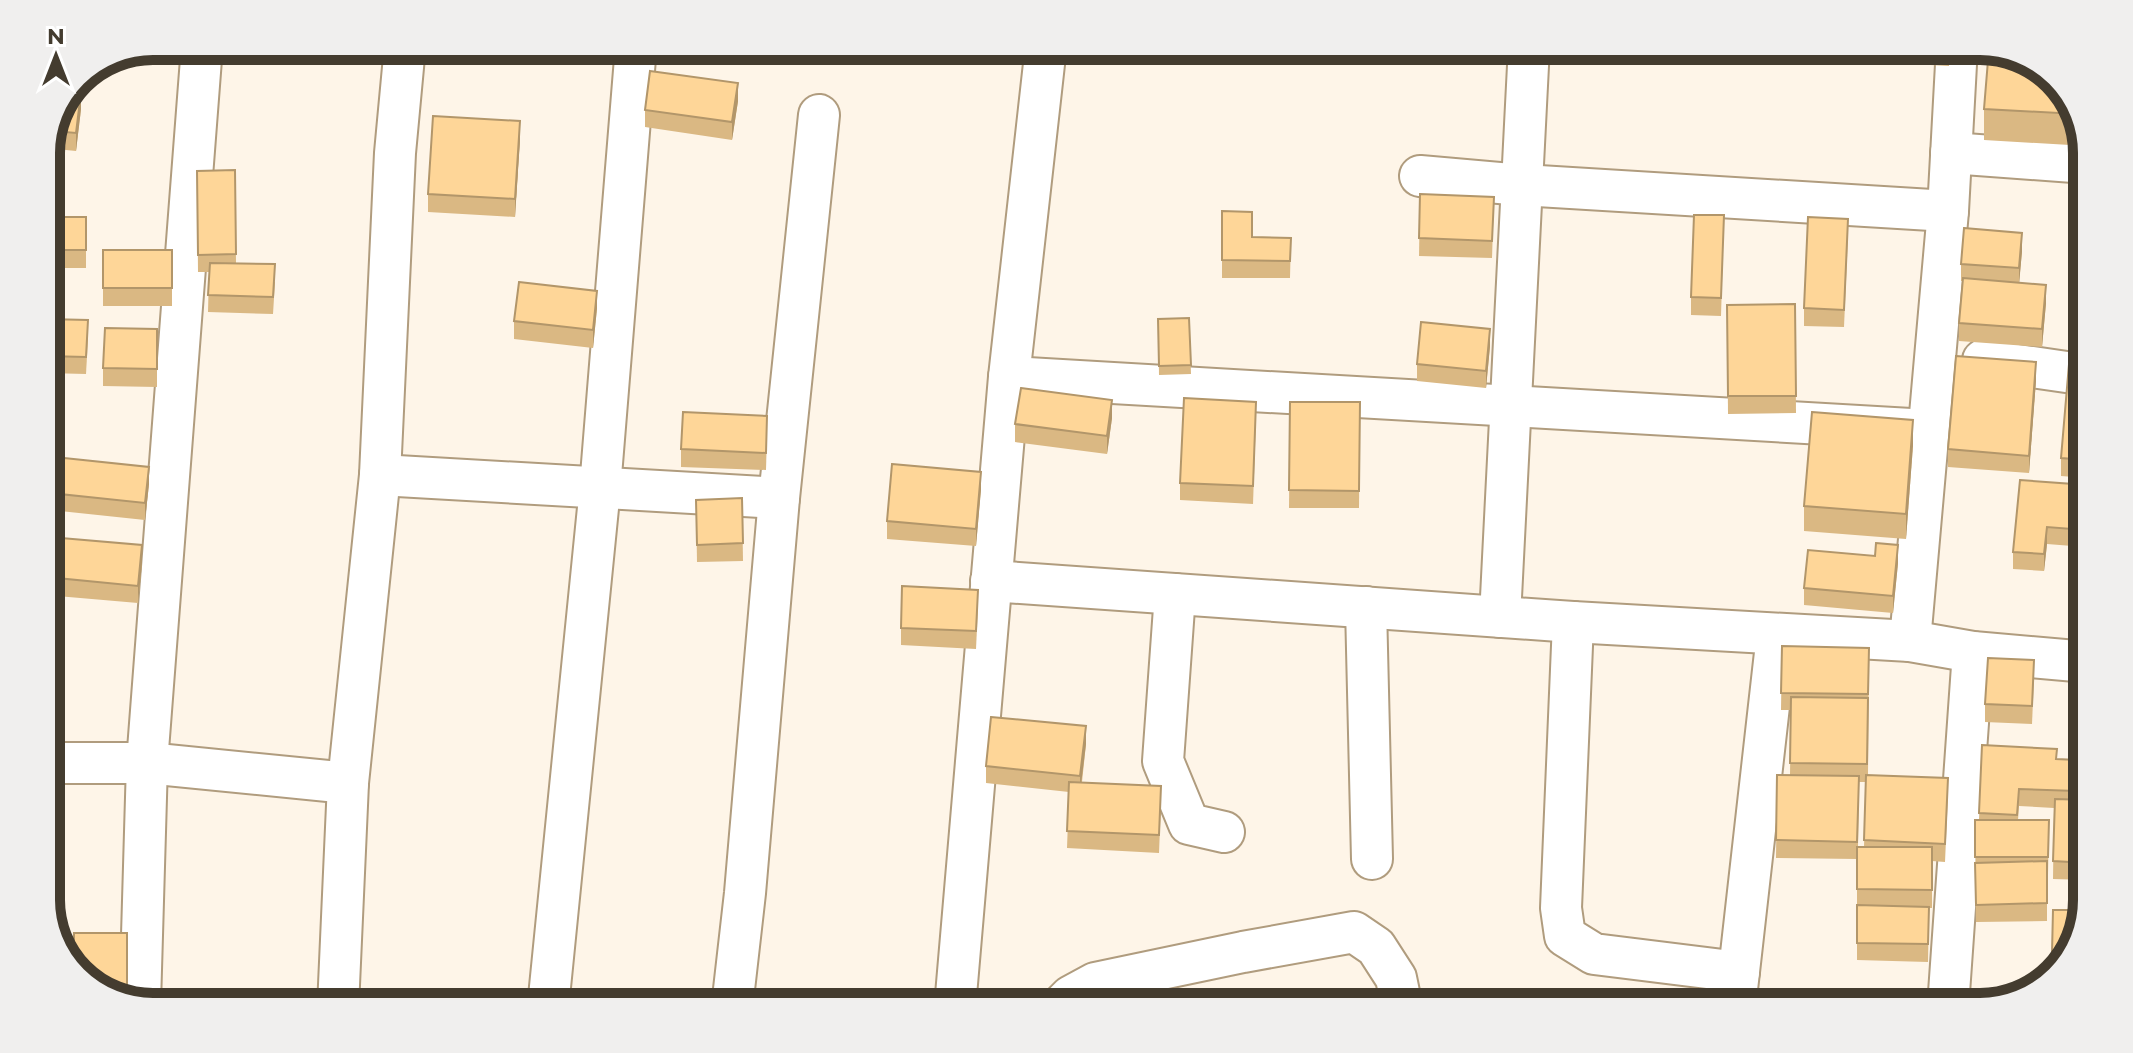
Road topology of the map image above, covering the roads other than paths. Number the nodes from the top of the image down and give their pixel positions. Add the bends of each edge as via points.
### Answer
1 (201, 60) edge
2 (404, 60) edge
3 (635, 60) edge
4 (1044, 60) edge
5 (1528, 60) edge
6 (1956, 60) edge
7 (819, 115) dead end
8 (1951, 153) junction
9 (2073, 162) edge
10 (1420, 176) dead end
11 (1522, 185) junction
12 (1948, 211) junction
13 (1935, 354) junction
14 (2073, 373) edge
15 (1009, 377) junction
16 (1512, 406) junction
17 (1928, 430) junction
18 (380, 475) junction
19 (600, 488) junction
20 (779, 498) junction
21 (991, 581) junction
22 (1175, 594) junction
23 (1366, 607) junction
24 (1500, 617) junction
25 (1573, 622) junction
26 (1777, 635) junction
27 (1910, 641) junction
28 (1973, 652) junction
29 (2073, 661) edge
30 (60, 763) edge
31 (147, 763) junction
32 (348, 783) junction
33 (1224, 832) dead end
34 (1372, 859) dead end
35 (1737, 990) edge
36 (140, 992) edge
37 (339, 993) edge
38 (549, 993) edge
39 (734, 993) edge
40 (956, 993) edge
41 (1077, 993) edge
42 (1399, 993) edge
43 (1949, 993) edge

1 - 31 street
2 - 18 street
3 - 19 street
4 - 15 street
5 - 11 street
6 - 8 street
7 - 20 street
8 - 9 street
8 - 12 street
10 - 11 street
11 - 12 street
11 - 16 street
12 - 13 street
13 - 14 street
13 - 17 street
15 - 16 street
15 - 21 street
16 - 17 street
16 - 24 street
17 - 27 street
18 - 19 street
18 - 32 street
19 - 20 street
19 - 38 street
20 - 39 street
21 - 22 street
21 - 40 street
22 - 23 street
22 - 33 street via 1163,761 1189,824
23 - 24 street
23 - 34 street
24 - 25 street
25 - 26 street
25 - 35 street via 1561,908 1565,936 1594,954
26 - 27 street
26 - 35 street
27 - 28 street
28 - 29 street
28 - 43 street
30 - 31 street
31 - 32 street
31 - 36 street
32 - 37 street
41 - 42 street via 1095,983 1354,932 1376,947

